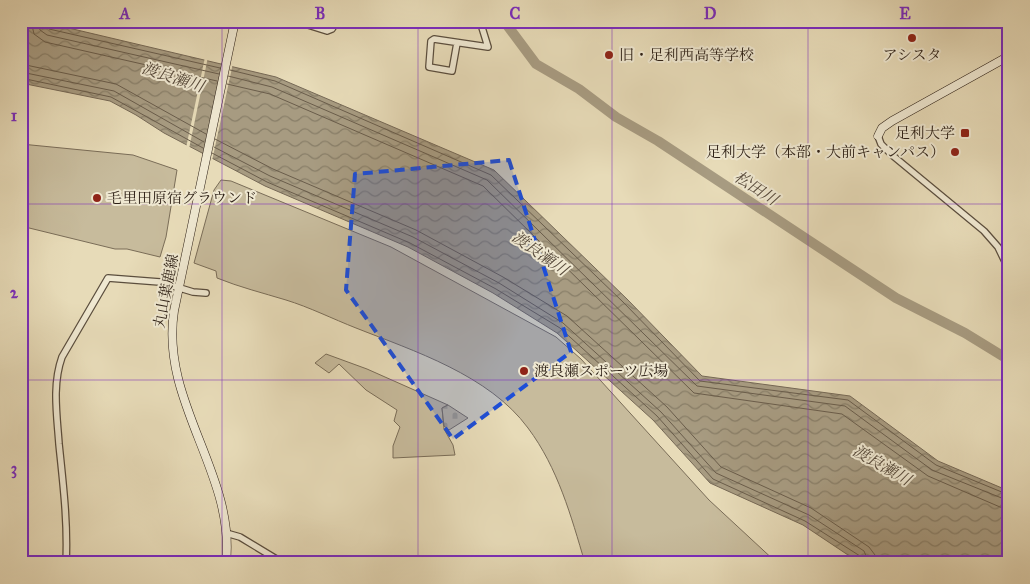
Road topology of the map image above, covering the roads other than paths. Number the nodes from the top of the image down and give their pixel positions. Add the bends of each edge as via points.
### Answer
1 (295, 21) edge
2 (337, 21) edge
3 (480, 21) edge
4 (234, 25) edge
5 (457, 42) junction
6 (1009, 56) edge
7 (878, 136) joint
8 (1009, 270) edge
9 (180, 285) junction
10 (206, 293) dead end
11 (226, 533) junction
12 (66, 563) edge
13 (226, 563) edge
14 (284, 563) edge

1 - 2 street via 327,31 332,30
3 - 5 street via 488,47
4 - 9 main road, 丸山葉鹿線
5 - 5 street via 434,38 429,67 452,70
6 - 7 main road via 892,121 882,128
7 - 8 street via 892,155 991,238
9 - 10 street
9 - 11 main road, 丸山葉鹿線 via 172,328 172,360 219,497
9 - 12 street via 108,278 62,357 56,391
11 - 13 main road, 丸山葉鹿線
11 - 14 street

